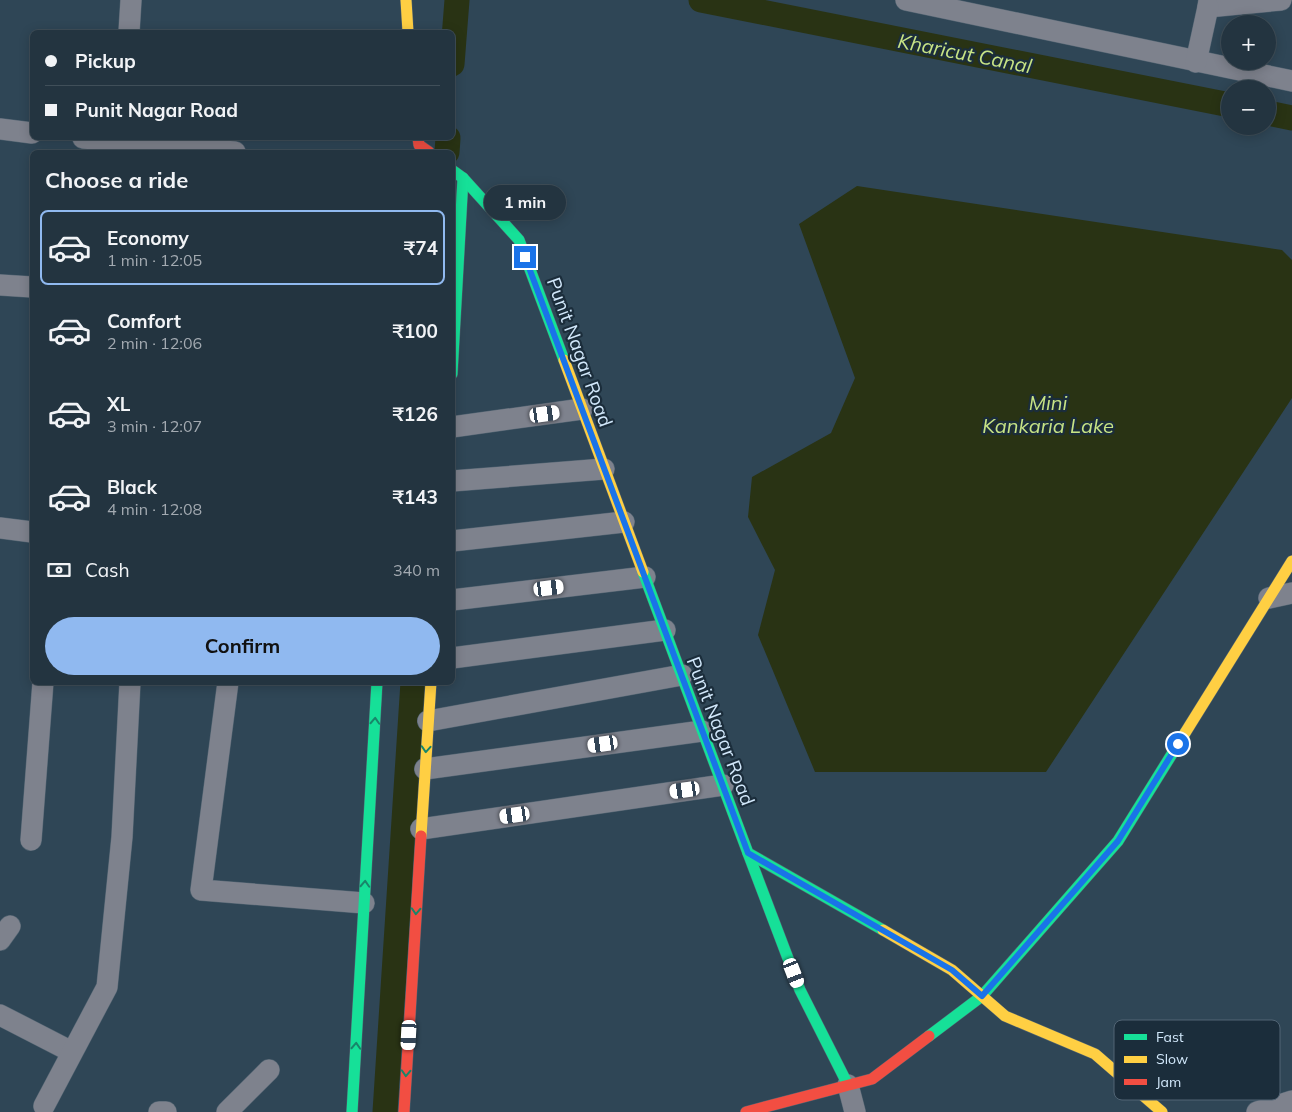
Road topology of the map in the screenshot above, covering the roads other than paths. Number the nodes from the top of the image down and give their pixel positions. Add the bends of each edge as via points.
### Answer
1 (131, 0) edge
2 (406, 0) edge
3 (906, 0) edge
4 (1281, 0) edge
5 (1208, 3) edge
6 (982, 8) edge
7 (129, 30) edge
8 (408, 30) edge
9 (1196, 62) junction
10 (1292, 81) edge
11 (0, 129) edge
12 (30, 132) edge
13 (97, 140) edge
14 (124, 144) edge
15 (207, 150) edge
16 (459, 175) edge
17 (0, 285) edge
18 (30, 287) edge
19 (455, 289) edge
20 (582, 409) junction
21 (455, 427) edge
22 (604, 469) junction
23 (455, 480) edge
24 (624, 522) junction
25 (0, 528) edge
26 (30, 532) edge
27 (455, 541) edge
28 (1292, 561) edge
29 (645, 577) junction
30 (1292, 593) edge
31 (1269, 598) junction
32 (455, 600) edge
33 (665, 630) junction
34 (455, 658) edge
35 (682, 675) junction
36 (43, 685) edge
37 (130, 685) edge
38 (228, 685) edge
39 (377, 685) edge
40 (431, 685) edge
41 (428, 721) junction
42 (702, 731) junction
43 (425, 769) junction
44 (723, 785) junction
45 (421, 829) junction
46 (31, 840) dead end
47 (748, 853) junction
48 (364, 903) junction
49 (982, 996) junction
50 (0, 1015) edge
51 (72, 1052) junction
52 (269, 1070) dead end
53 (1114, 1070) edge
54 (848, 1085) junction
55 (1148, 1100) edge
56 (1292, 1101) edge
57 (44, 1106) dead end
58 (159, 1112) edge
59 (166, 1112) edge
60 (227, 1112) edge
61 (352, 1112) edge
62 (404, 1112) edge
63 (746, 1112) edge
64 (855, 1112) edge
65 (1162, 1112) edge
66 (1257, 1112) edge

1 - 7 street
2 - 8 street
3 - 6 street
4 - 5 street
5 - 9 street
6 - 9 street
9 - 10 street
11 - 12 street
13 - 14 street
14 - 15 street
16 - 19 street
16 - 20 street, Punit Nagar Road via 519,240
17 - 18 street
20 - 21 street
20 - 22 street, Punit Nagar Road
22 - 23 street
22 - 24 street, Punit Nagar Road
24 - 27 street
24 - 29 street, Punit Nagar Road
25 - 26 street
28 - 31 street
29 - 32 street
29 - 33 street, Punit Nagar Road
30 - 31 street
31 - 49 street via 1118,841
33 - 34 street
33 - 35 street, Punit Nagar Road
35 - 41 street
35 - 42 street, Punit Nagar Road
36 - 46 street
37 - 51 street via 122,837 107,987
38 - 48 street via 201,890
48 -> 39 street
40 - 41 street
41 -> 43 street
42 - 43 street
42 - 44 street, Punit Nagar Road
43 - 45 street
44 - 45 street
44 - 47 street, Punit Nagar Road
45 -> 62 street
47 - 49 street via 952,970
47 - 54 street, Punit Nagar Road via 800,990
61 -> 48 street
49 - 53 street via 1005,1016 1095,1054
49 - 54 street via 872,1079
50 - 51 street
51 - 57 street
52 - 60 street
54 - 63 street
54 - 64 street
55 - 65 street
56 - 66 street
58 - 59 street

